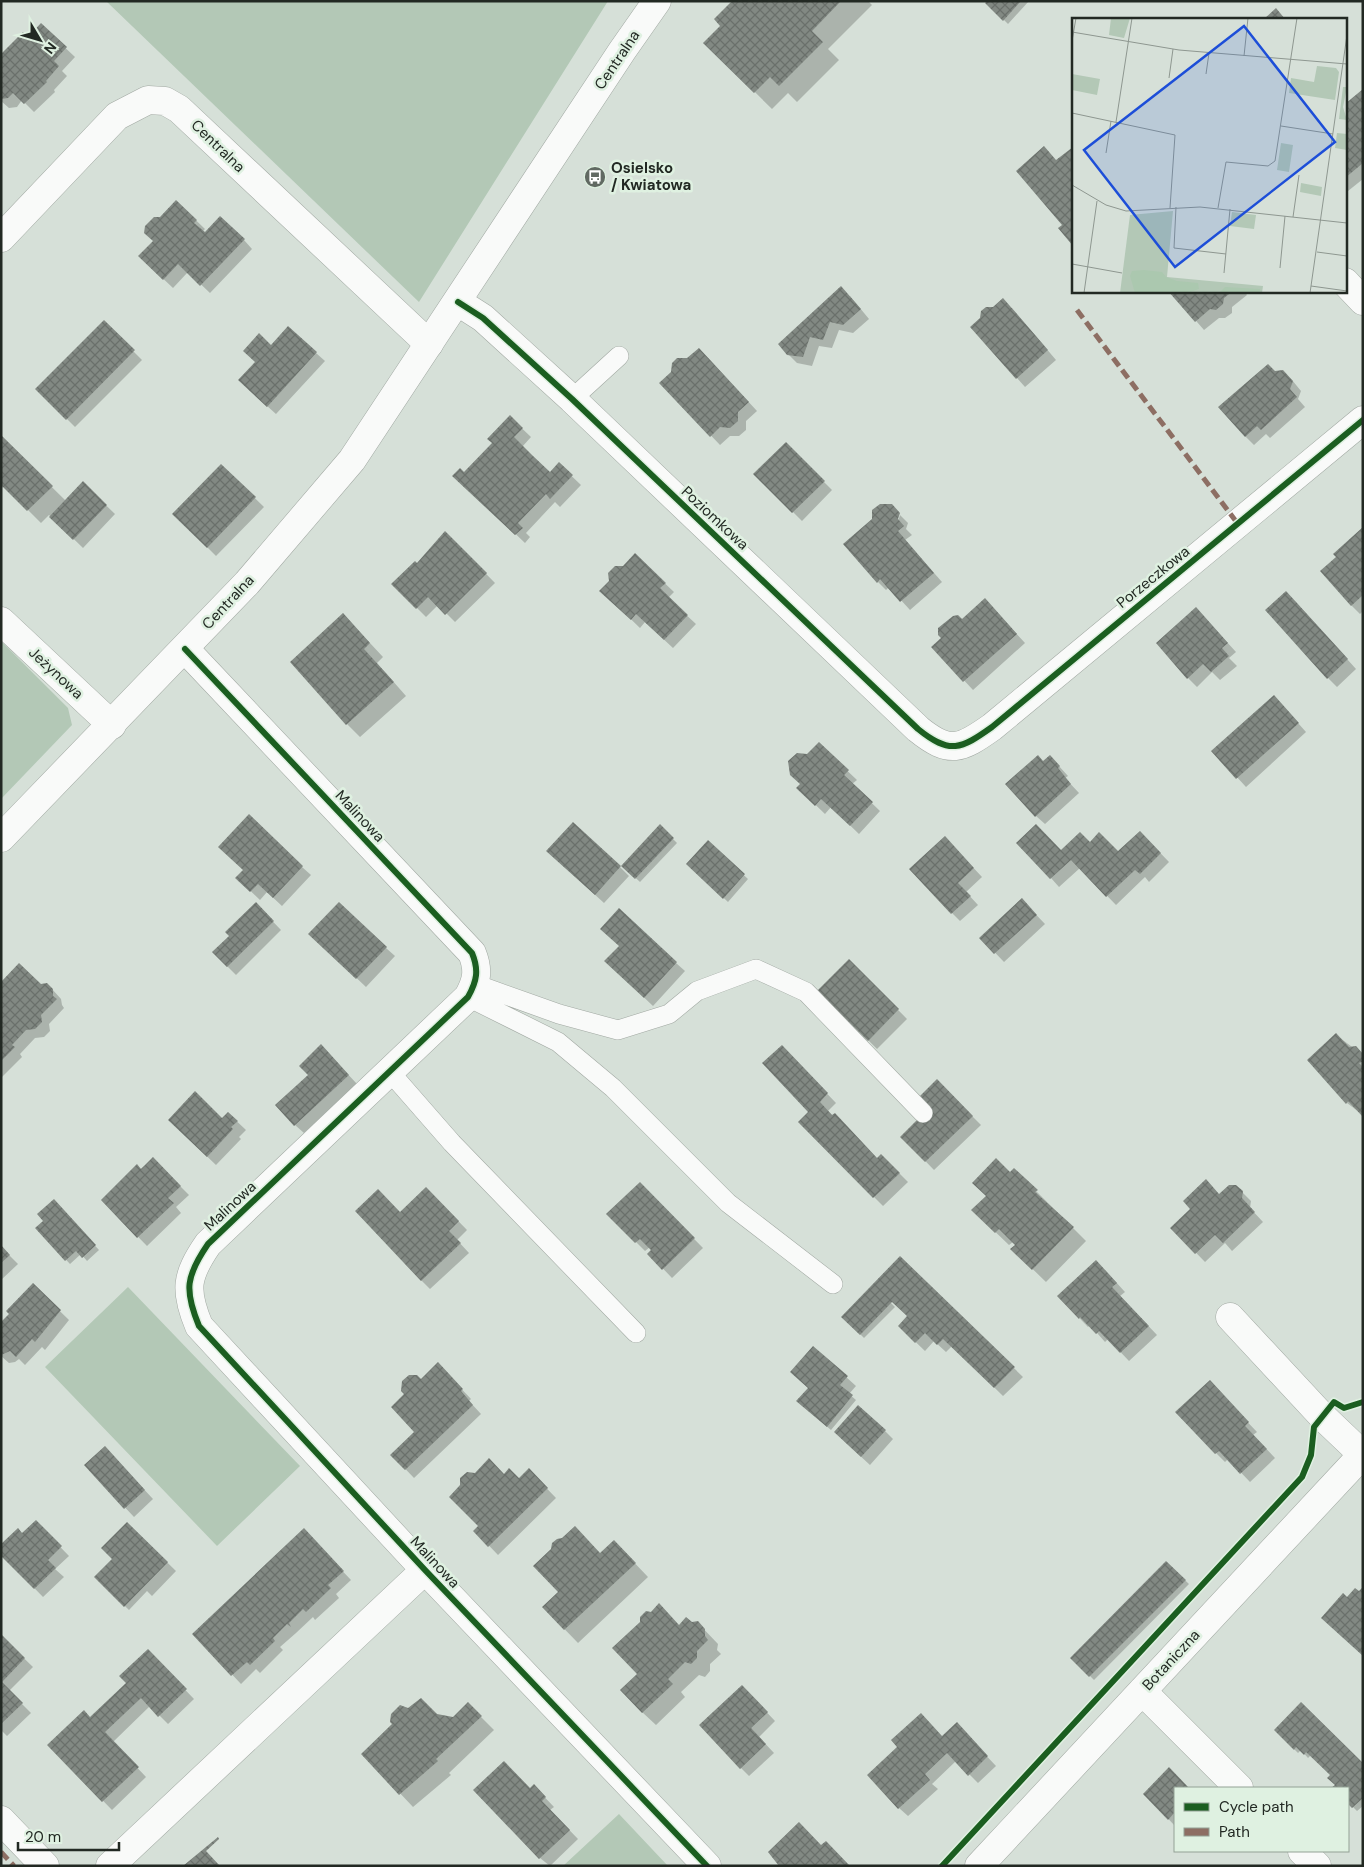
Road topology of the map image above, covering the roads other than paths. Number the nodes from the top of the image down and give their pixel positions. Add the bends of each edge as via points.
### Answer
1 (657, 1) edge
2 (1, 238) edge
3 (1346, 283) edge
4 (1363, 301) edge
5 (458, 302) junction
6 (429, 344) junction
7 (619, 356) dead end
8 (572, 399) junction
9 (1363, 420) edge
10 (1, 622) edge
11 (185, 649) junction
12 (112, 725) junction
13 (956, 748) joint
14 (1, 838) edge
15 (472, 991) junction
16 (390, 1072) junction
17 (923, 1113) dead end
18 (833, 1284) dead end
19 (1230, 1317) dead end
20 (636, 1333) dead end
21 (1363, 1454) edge
22 (425, 1570) junction
23 (1142, 1691) junction
24 (1238, 1787) edge
25 (1, 1820) edge
26 (1303, 1852) edge
27 (45, 1866) edge
28 (110, 1866) edge
29 (707, 1866) edge
30 (979, 1866) edge
31 (1317, 1866) edge

1 - 5 street, Centralna
2 - 6 street, Centralna via 117,116 148,100 165,101 179,109
3 - 4 street
5 - 6 street, Centralna
5 - 8 street, Poziomkowa via 483,318
6 - 11 street, Centralna via 352,460
7 - 8 lane
8 - 13 street, Poziomkowa via 918,729 941,745
9 - 13 street, Porzeczkowa via 992,726 971,742
10 - 12 street, Jeżynowa
11 - 12 street, Centralna
11 - 15 street, Malinowa via 472,953 478,967
12 - 14 street, Centralna
15 - 16 street, Malinowa
15 - 17 lane via 618,1030 669,1014 697,991 756,968 806,992
15 - 18 lane via 558,1042 613,1088 728,1203
16 - 20 lane via 452,1143
16 - 22 street, Malinowa via 208,1244 194,1264 189,1304 198,1326 210,1340
19 - 21 street, Botaniczna via 1322,1416
21 - 23 street, Botaniczna
22 - 28 street, Malinowa
22 - 29 street, Malinowa
23 - 24 street
23 - 30 street, Botaniczna
25 - 27 street
26 - 31 street

